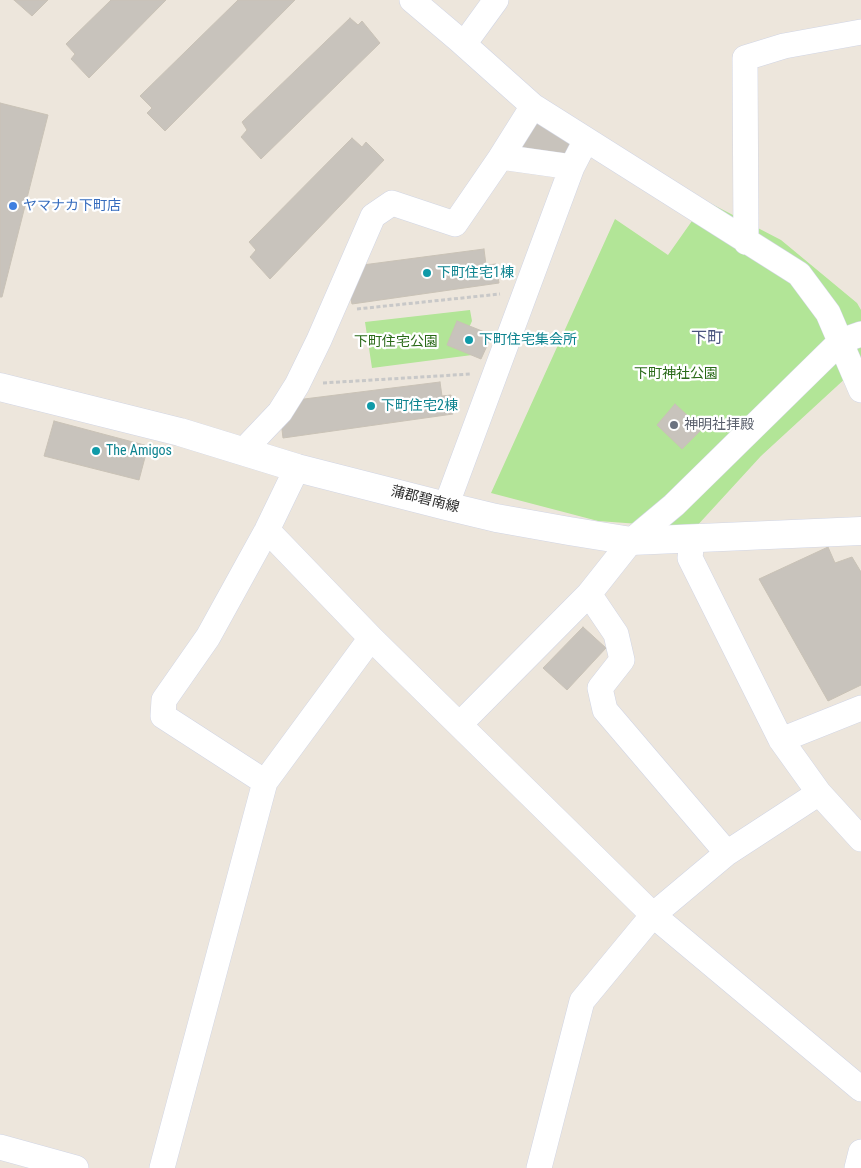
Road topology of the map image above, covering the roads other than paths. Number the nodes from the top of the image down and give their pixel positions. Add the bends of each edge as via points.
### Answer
1 (412, 0) edge
2 (496, 0) edge
3 (861, 32) edge
4 (464, 44) junction
5 (534, 106) junction
6 (586, 140) junction
7 (502, 157) junction
8 (572, 166) junction
9 (746, 242) junction
10 (851, 338) edge
11 (0, 387) edge
12 (861, 390) edge
13 (243, 450) junction
14 (297, 468) junction
15 (446, 506) junction
16 (267, 530) junction
17 (861, 531) edge
18 (692, 539) junction
19 (631, 541) junction
20 (589, 594) junction
21 (371, 638) junction
22 (861, 708) edge
23 (460, 724) junction
24 (781, 740) junction
25 (264, 782) junction
26 (819, 793) junction
27 (861, 839) edge
28 (727, 853) junction
29 (653, 915) junction
30 (861, 1089) edge
31 (0, 1147) edge
32 (861, 1152) edge
33 (76, 1168) edge
34 (162, 1168) edge
35 (539, 1168) edge
36 (857, 1168) edge

1 - 4 street
2 - 4 street
3 - 9 street via 784,46 745,58
4 - 5 street
5 - 6 street
5 - 7 street
6 - 8 street
6 - 9 street
7 - 8 street
7 - 13 street via 455,224 392,203 373,216 297,385 280,412
8 - 15 street
9 - 10 street via 799,274
10 - 12 street
10 - 19 street via 674,505
11 - 13 main road, 蒲郡碧南線
13 - 14 main road, 蒲郡碧南線
14 - 15 main road, 蒲郡碧南線
14 - 16 street
15 - 19 main road, 蒲郡碧南線
16 - 21 street
16 - 25 street via 208,637 164,700 163,716
17 - 18 main road, 蒲郡碧南線
18 - 19 main road, 蒲郡碧南線
18 - 24 street via 690,558
19 - 20 street
20 - 23 street
20 - 28 street via 616,634 622,660 600,688 605,710
21 - 23 street
21 - 25 street
22 - 24 street
23 - 29 street
24 - 26 street
25 - 34 street
26 - 27 street
26 - 28 street
28 - 29 street
29 - 30 street
29 - 35 street via 582,1001
31 - 33 street
32 - 36 street

